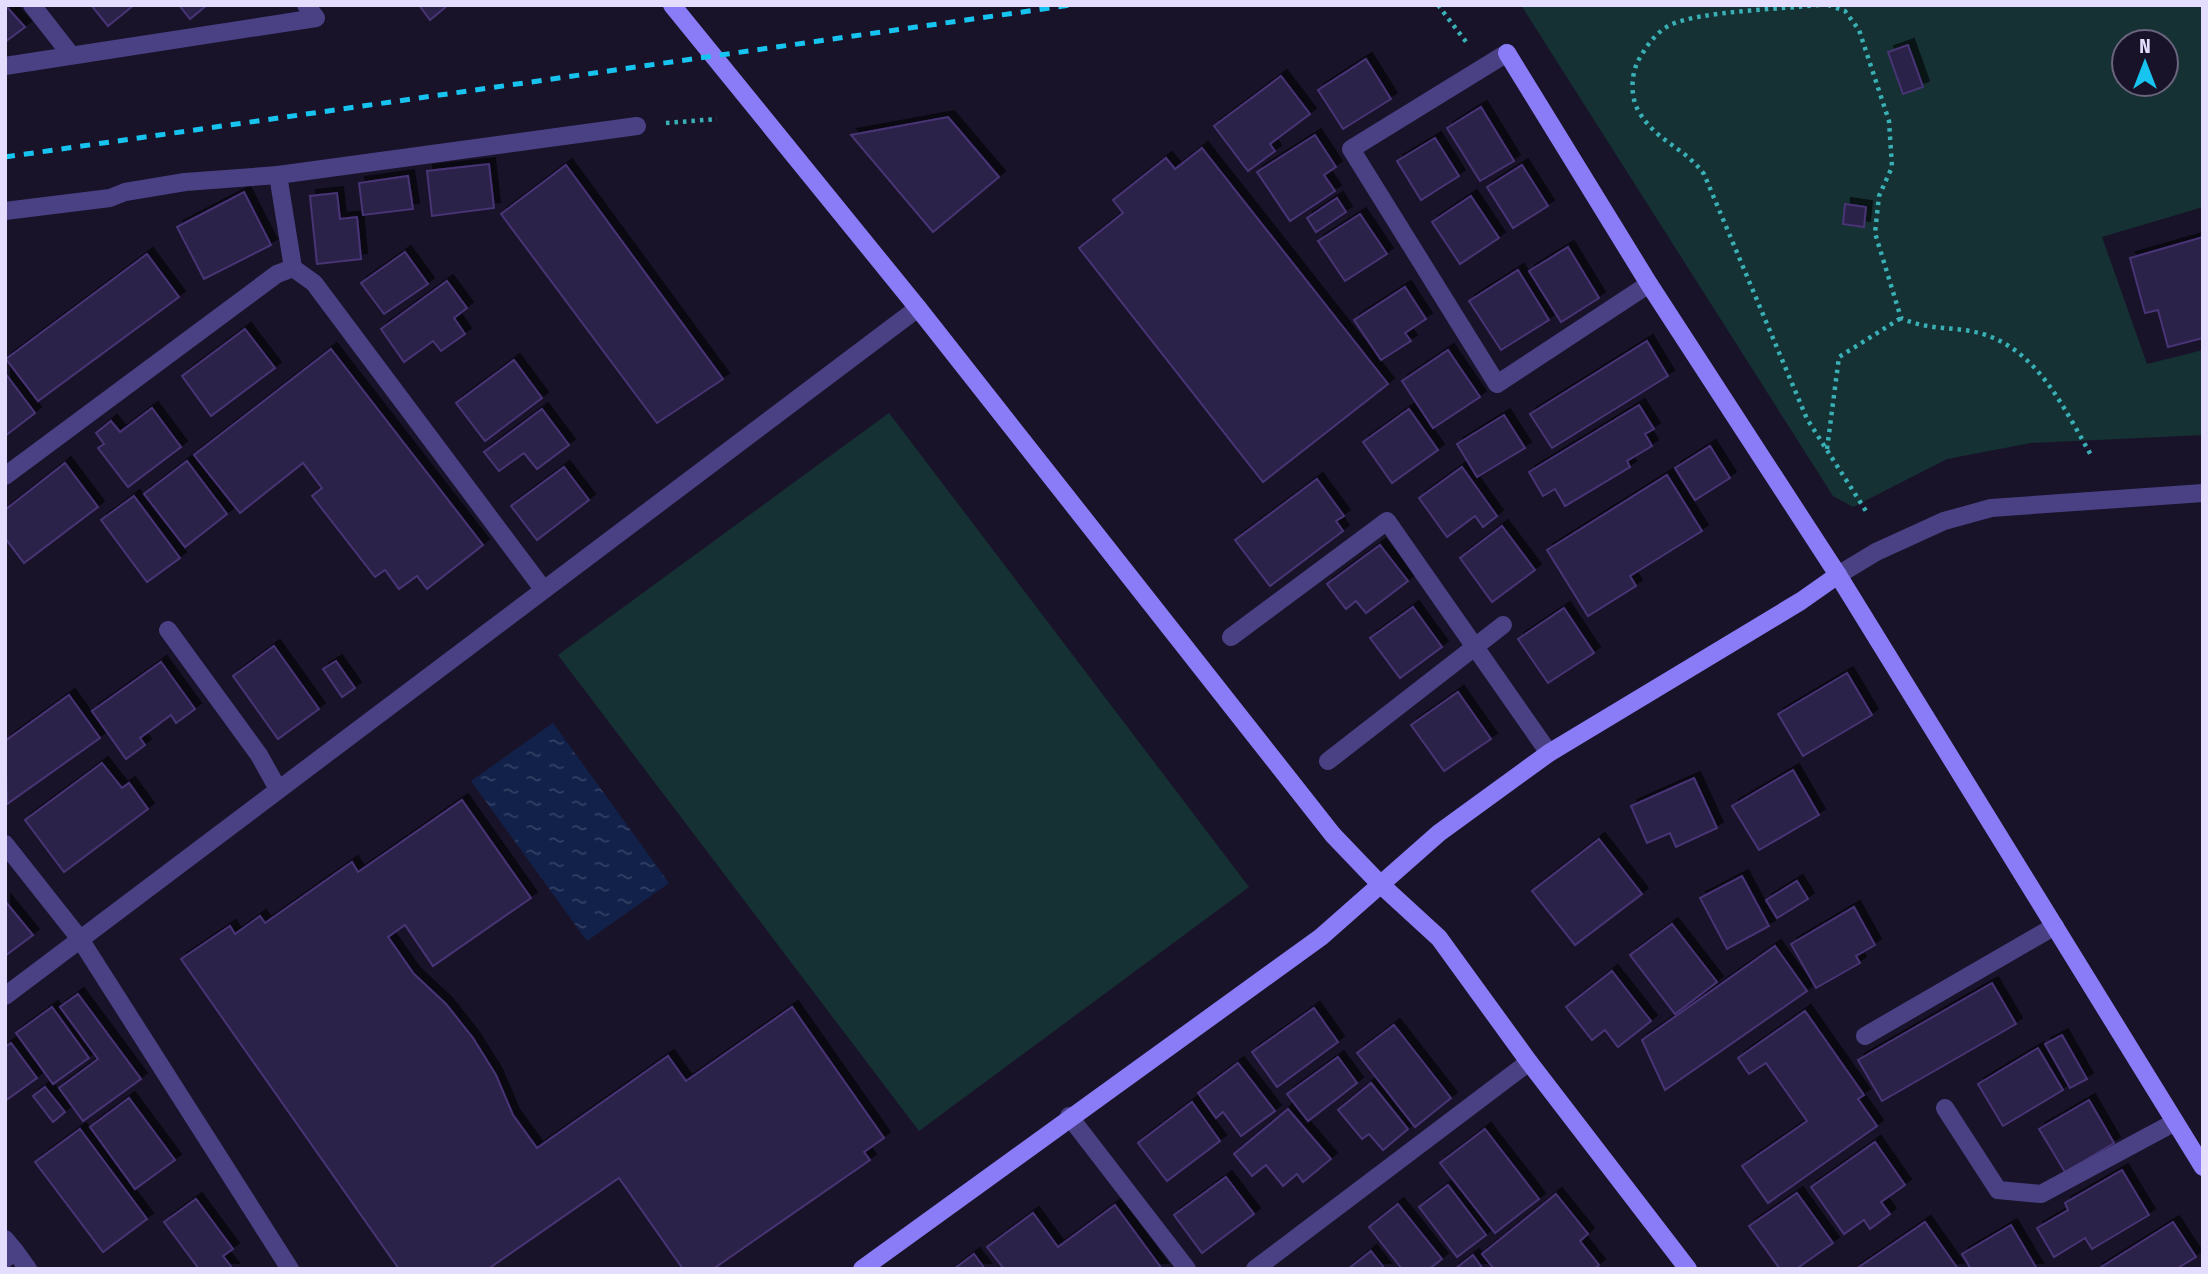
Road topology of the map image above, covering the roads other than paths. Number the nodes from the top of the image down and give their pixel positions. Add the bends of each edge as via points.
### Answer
1 (32, 5) edge
2 (306, 5) edge
3 (672, 5) edge
4 (71, 55) junction
5 (5, 66) edge
6 (637, 126) road end
7 (278, 175) junction
8 (5, 211) edge
9 (293, 268) junction
10 (1650, 284) junction
11 (918, 309) junction
12 (5, 476) edge
13 (2203, 493) edge
14 (1838, 575) junction
15 (543, 589) junction
16 (1503, 625) dead end
17 (167, 630) dead end
18 (1231, 637) dead end
19 (1473, 648) junction
20 (1549, 753) junction
21 (1328, 761) dead end
22 (278, 789) junction
23 (5, 844) edge
24 (1379, 883) junction
25 (2055, 926) junction
26 (80, 939) junction
27 (5, 996) edge
28 (1865, 1036) dead end
29 (1529, 1062) junction
30 (1945, 1108) dead end
31 (1069, 1116) junction
32 (2175, 1122) junction
33 (2203, 1167) edge
34 (9, 1250) edge
35 (1679, 1266) edge
36 (28, 1269) edge
37 (290, 1269) edge
38 (862, 1269) edge
39 (1187, 1269) edge
40 (1255, 1269) edge

1 - 4 street
2 - 4 street via 316,18
3 - 11 street
4 - 5 street
6 - 7 street
7 - 8 street via 185,182 110,198
7 - 9 street
9 - 12 street via 277,274
9 - 15 street via 314,284
10 - 10 street via 1497,384 1350,149 1507,53
10 - 14 street
11 - 15 street
11 - 24 street via 1333,835
13 - 14 street via 1991,508 1944,522 1876,552
14 - 20 street
14 - 25 street
15 - 22 street
16 - 19 street
17 - 22 street via 259,755
18 - 19 street via 1387,522
19 - 20 street
19 - 21 street
20 - 24 street
22 - 26 street
23 - 26 street
24 - 29 street via 1439,938
24 - 31 street via 1321,937
25 - 28 street
25 - 32 street
26 - 27 street
26 - 37 street
29 - 35 street
29 - 40 street
30 - 32 street via 1998,1190 2041,1194
31 - 38 street
31 - 39 street
32 - 33 street
34 - 36 street

